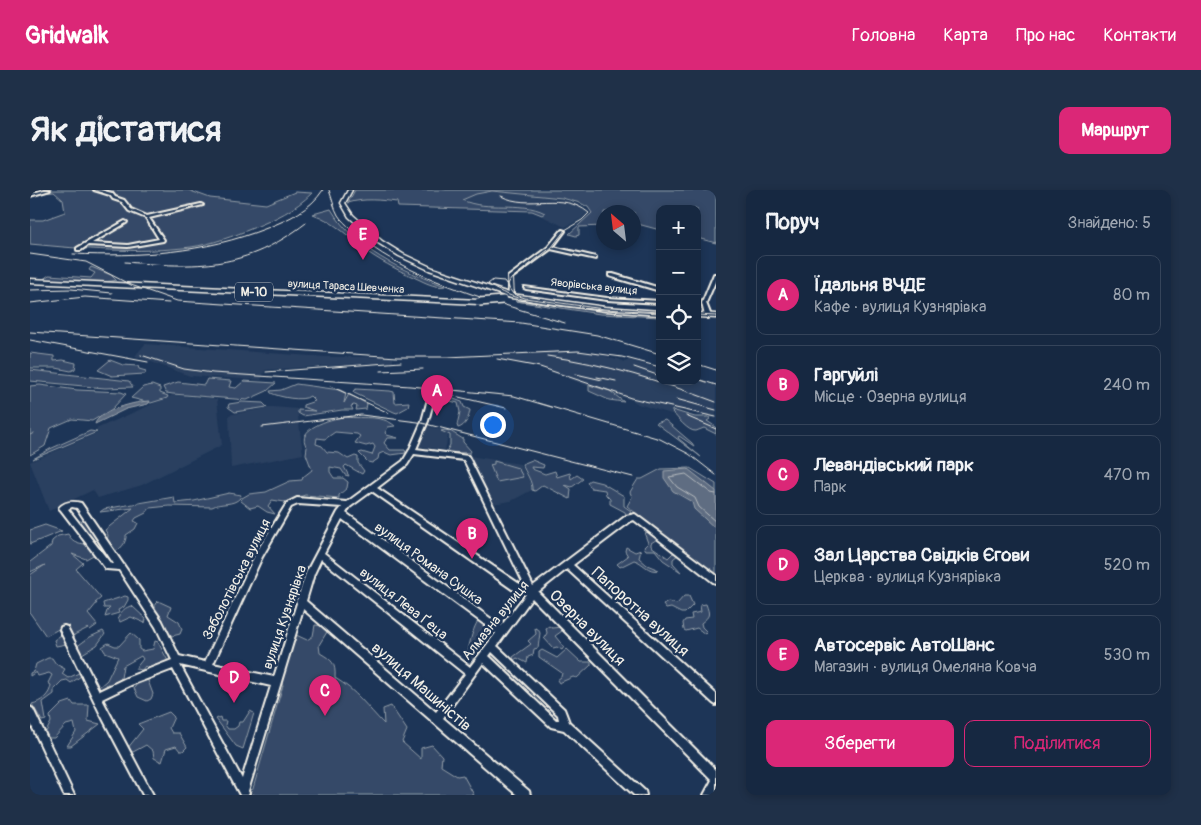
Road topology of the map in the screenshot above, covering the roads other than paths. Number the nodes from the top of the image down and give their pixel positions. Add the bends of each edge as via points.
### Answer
1 (48, 190) edge
2 (96, 190) edge
3 (350, 190) edge
4 (30, 195) edge
5 (200, 205) dead end
6 (147, 217) junction
7 (125, 222) dead end
8 (563, 231) dead end
9 (87, 244) junction
10 (550, 248) junction
11 (79, 249) dead end
12 (594, 258) dead end
13 (611, 275) dead end
14 (716, 275) edge
15 (30, 280) edge
16 (526, 288) dead end
17 (656, 289) edge
18 (511, 296) junction
19 (479, 302) joint
20 (656, 302) edge
21 (701, 303) edge
22 (656, 313) edge
23 (701, 315) edge
24 (708, 316) junction
25 (716, 316) edge
26 (431, 399) dead end
27 (412, 451) junction
28 (372, 488) junction
29 (348, 505) junction
30 (341, 514) junction
31 (320, 554) junction
32 (568, 565) junction
33 (119, 568) junction
34 (716, 580) edge
35 (532, 592) junction
36 (300, 600) junction
37 (64, 630) dead end
38 (502, 632) junction
39 (491, 646) junction
40 (483, 657) junction
41 (176, 662) junction
42 (207, 667) junction
43 (471, 673) junction
44 (275, 682) junction
45 (97, 697) junction
46 (716, 700) edge
47 (30, 712) edge
48 (437, 718) junction
49 (566, 725) junction
50 (716, 777) edge
51 (716, 784) edge
52 (245, 793) edge
53 (69, 795) edge
54 (148, 795) edge
55 (525, 795) edge
56 (641, 795) edge
57 (709, 795) edge

1 - 4 street
2 - 6 street via 111,194 130,210
3 - 18 main road via 343,200 345,209 389,249 431,269
5 - 6 street
6 - 9 street via 162,240 128,246
7 - 9 street
8 - 10 street
9 - 11 street
10 - 12 street
10 - 18 street via 510,278
13 - 17 street
14 - 21 street
15 - 19 main road, вулиця Тараса Шевченка / М-10
16 - 20 street, Яворівська вулиця
18 - 19 main road, вулиця Тараса Шевченка / М-10, bridge
18 - 22 main road
21 - 24 street
23 - 24 main road
24 - 25 main road
26 - 27 street, вулиця Кузнярівка
27 - 28 street, вулиця Кузнярівка via 403,466
27 - 35 street via 466,458
28 - 29 street, вулиця Кузнярівка
28 - 35 street, Озерна вулиця via 515,586
29 - 30 street, вулиця Кузнярівка
29 - 42 street, Заболотівська вулиця via 297,500 288,505 259,555
30 - 31 street, вулиця Кузнярівка
30 - 38 street, вулиця Романа Сушка
31 - 36 street, вулиця Кузнярівка
31 - 43 street, вулиця Лева Ґеца
32 - 34 street, Алмазна вулиця via 629,518 635,517
32 - 35 street, Алмазна вулиця
32 - 46 street, Папоротна вулиця
33 - 33 street via 120,563 79,505 63,508 109,567
33 - 41 street via 159,624
35 - 38 street, Алмазна вулиця
35 - 50 street, Озерна вулиця
36 - 44 street, вулиця Кузнярівка
36 - 48 street, вулиця Машиністів
37 - 45 street
38 - 39 street, Алмазна вулиця
39 - 40 street, Алмазна вулиця
39 - 49 street via 562,712
40 - 43 street, Алмазна вулиця
40 - 49 street via 554,724
41 - 42 street
41 - 45 street
41 - 52 street
42 - 44 street
43 - 48 street, Алмазна вулиця
44 - 52 street, вулиця Кузнярівка
45 - 54 street
47 - 53 street
48 - 55 street, вулиця Машиністів
49 - 56 street
51 - 57 street

